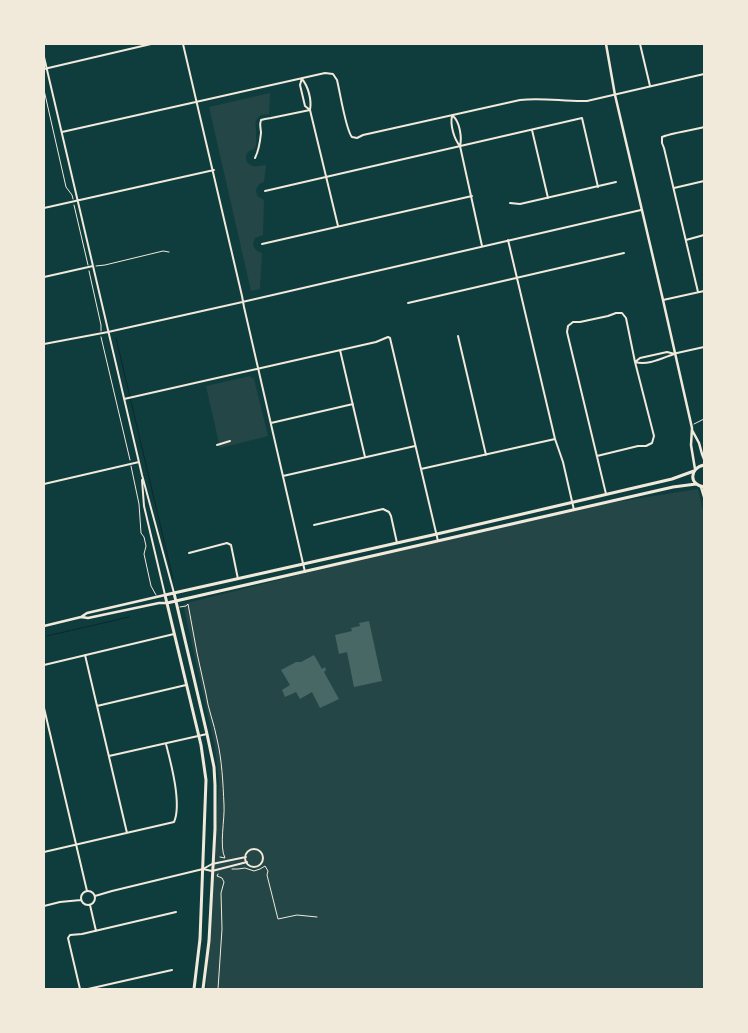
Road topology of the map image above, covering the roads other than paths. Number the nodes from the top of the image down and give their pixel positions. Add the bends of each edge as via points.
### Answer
1 (152, 44) edge
2 (183, 44) edge
3 (606, 44) edge
4 (640, 44) edge
5 (44, 57) edge
6 (45, 69) edge
7 (704, 74) edge
8 (302, 78) junction
9 (650, 86) junction
10 (615, 95) junction
11 (197, 102) junction
12 (310, 110) junction
13 (453, 115) junction
14 (704, 127) edge
15 (532, 130) junction
16 (62, 132) junction
17 (460, 146) junction
18 (255, 158) dead end
19 (214, 170) junction
20 (326, 176) junction
21 (704, 181) edge
22 (616, 182) dead end
23 (598, 187) junction
24 (674, 188) junction
25 (265, 191) dead end
26 (472, 196) junction
27 (548, 198) junction
28 (78, 200) junction
29 (510, 202) dead end
30 (44, 208) edge
31 (642, 209) junction
32 (338, 226) junction
33 (704, 236) edge
34 (508, 240) junction
35 (686, 240) junction
36 (262, 244) dead end
37 (482, 246) junction
38 (624, 253) dead end
39 (93, 266) junction
40 (44, 277) edge
41 (517, 278) junction
42 (704, 291) edge
43 (698, 292) junction
44 (663, 300) junction
45 (243, 301) junction
46 (408, 303) dead end
47 (108, 332) junction
48 (458, 336) dead end
49 (44, 344) edge
50 (704, 347) edge
51 (340, 350) junction
52 (675, 354) junction
53 (635, 362) junction
54 (258, 369) junction
55 (124, 399) junction
56 (353, 404) junction
57 (271, 424) junction
58 (691, 427) junction
59 (555, 439) junction
60 (230, 441) dead end
61 (217, 445) dead end
62 (416, 446) junction
63 (486, 455) junction
64 (597, 456) junction
65 (365, 457) junction
66 (704, 459) edge
67 (139, 462) junction
68 (704, 465) edge
69 (421, 469) junction
70 (695, 470) junction
71 (142, 475) junction
72 (283, 476) junction
73 (44, 484) edge
74 (696, 484) junction
75 (703, 487) edge
76 (606, 494) junction
77 (704, 497) edge
78 (572, 502) junction
79 (574, 510) junction
80 (314, 525) dead end
81 (437, 534) junction
82 (438, 540) junction
83 (397, 543) junction
84 (189, 553) dead end
85 (303, 564) junction
86 (305, 572) junction
87 (238, 579) junction
88 (174, 593) junction
89 (165, 595) junction
90 (176, 601) junction
91 (166, 603) junction
92 (81, 617) junction
93 (44, 626) edge
94 (174, 634) junction
95 (85, 655) junction
96 (44, 665) edge
97 (186, 685) junction
98 (97, 706) junction
99 (44, 708) edge
100 (45, 718) edge
101 (207, 734) junction
102 (199, 736) junction
103 (166, 744) junction
104 (109, 756) junction
105 (127, 833) junction
106 (76, 845) junction
107 (44, 852) edge
108 (246, 857) junction
109 (247, 862) junction
110 (212, 864) junction
111 (203, 869) junction
112 (212, 871) junction
113 (86, 891) junction
114 (95, 896) junction
115 (82, 900) junction
116 (90, 904) junction
117 (44, 906) edge
118 (176, 912) dead end
119 (96, 930) junction
120 (172, 970) dead end
121 (80, 989) edge
122 (88, 989) edge
123 (194, 989) edge
124 (203, 989) edge

1 - 6 street
2 - 11 street
3 - 10 street
4 - 9 street
5 - 6 street
6 - 16 street
7 - 9 street
8 - 11 street
8 - 12 street via 306,83
8 - 12 street via 300,85 305,106
8 - 13 street via 333,74 348,133 352,137
9 - 10 street
10 - 13 street via 578,101 529,98
10 - 31 street
11 - 16 street
11 - 19 street
12 - 18 street via 261,120 260,149
12 - 20 street
13 - 17 street via 462,141
13 - 17 street via 454,136
14 - 24 street via 662,137
15 - 17 street
15 - 23 street via 582,118
15 - 27 street
16 - 28 street
17 - 20 street
17 - 26 street
19 - 28 street
19 - 45 street
20 - 25 street
20 - 32 street
21 - 24 street
22 - 23 street
23 - 27 street
24 - 35 street
26 - 32 street
26 - 37 street
27 - 29 street via 520,204
28 - 30 street
28 - 39 street
31 - 34 street
31 - 44 street
32 - 36 street
33 - 35 street
34 - 37 street
34 - 41 street
35 - 43 street
37 - 45 street
38 - 41 street
39 - 40 street
39 - 47 street
41 - 46 street
41 - 59 street
42 - 43 street
43 - 44 street
44 - 52 street
45 - 47 street
45 - 54 street
47 - 49 street
47 - 55 street
48 - 63 street
50 - 52 street
51 - 54 street
51 - 56 street
51 - 62 street via 390,338
52 - 53 street via 642,364
52 - 53 street via 667,352
52 - 58 street
53 - 64 street via 654,436 652,442
53 - 64 street via 626,318 622,313 573,322 568,326
54 - 55 street
54 - 57 street
55 - 67 street
56 - 57 street
56 - 65 street
57 - 72 street
58 - 66 street
58 - 70 street
59 - 63 street
59 - 78 street
60 - 61 street
62 - 65 street
62 - 69 street
63 - 69 street
64 - 76 street
65 - 72 street
67 - 71 street
67 - 73 street
68 - 70 main road
69 - 81 street
70 - 74 main road via 693,478
70 - 76 main road via 672,479
71 - 88 street
71 - 89 street via 144,506
72 - 85 street
74 - 75 main road
74 - 79 main road
75 - 77 street
76 - 78 main road
78 - 79 street
78 - 81 main road
79 - 82 main road
80 - 83 street via 382,509 391,516
81 - 82 street
81 - 83 main road
82 - 86 main road
83 - 85 main road
84 - 87 street via 227,543 231,545
85 - 86 street
85 - 87 main road
86 - 90 main road
87 - 88 main road
88 - 89 main road
88 - 90 main road
89 - 91 main road
89 - 92 street
90 - 91 main road
90 - 101 main road
91 - 92 street
91 - 94 main road
92 - 93 street
94 - 95 street
94 - 97 main road
95 - 96 street
95 - 98 street
97 - 98 street
97 - 102 main road
98 - 104 street
99 - 100 street
100 - 106 street
101 - 102 street
101 - 110 main road via 215,785
102 - 103 street
102 - 111 main road via 206,780
103 - 104 street
103 - 105 street via 174,780 176,818 170,824
104 - 105 street
105 - 106 street
106 - 107 street
106 - 113 street
108 - 109 street
108 - 109 street via 254,849 263,856 257,866
108 - 110 street
109 - 112 street
110 - 111 street
110 - 112 main road
111 - 112 street
111 - 114 street
111 - 123 main road
112 - 124 main road
113 - 114 street
113 - 115 street
114 - 116 street
115 - 116 street
115 - 117 street
116 - 119 street
118 - 119 street
119 - 121 street via 70,934 68,938
120 - 122 street

